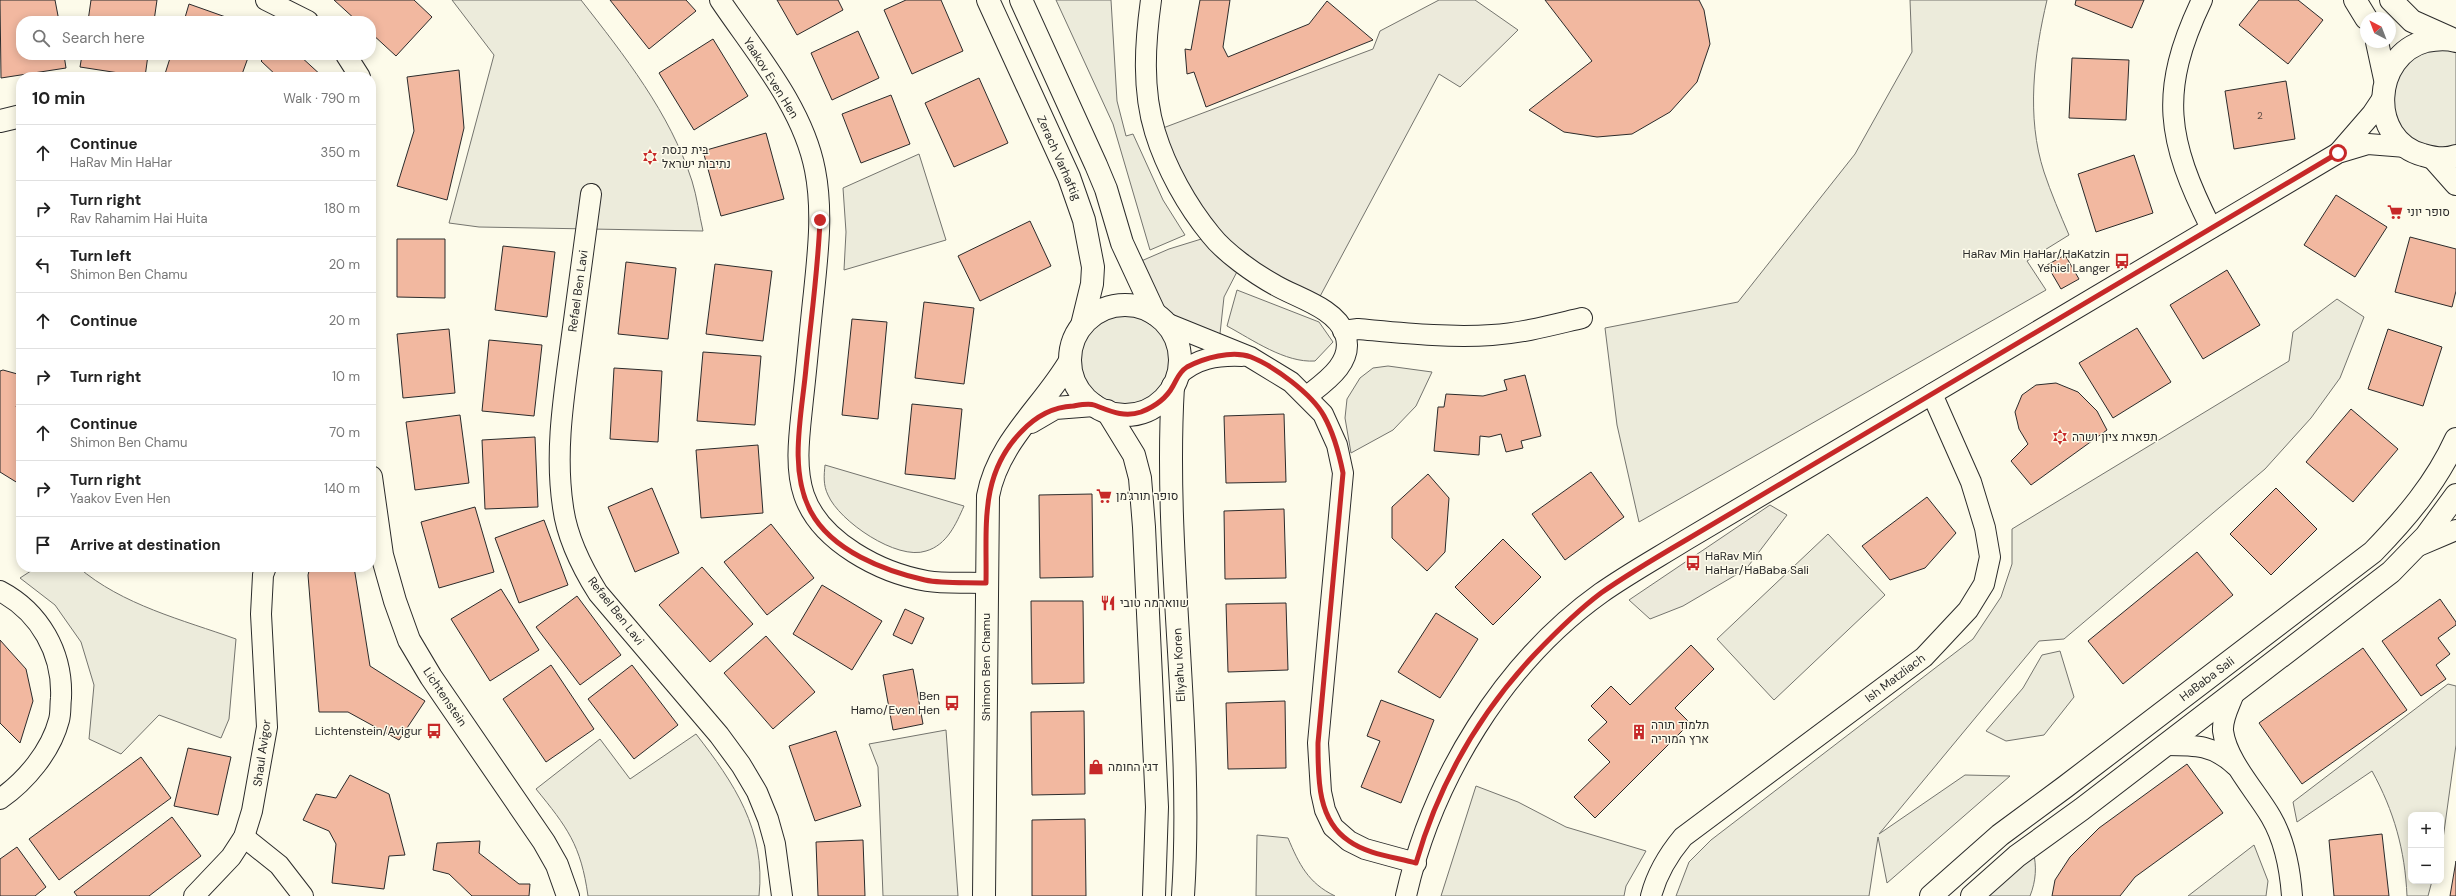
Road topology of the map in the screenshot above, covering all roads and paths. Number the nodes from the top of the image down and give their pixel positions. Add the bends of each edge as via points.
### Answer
1 (266, 0) edge
2 (720, 0) edge
3 (988, 0) edge
4 (1021, 0) edge
5 (1151, 0) edge
6 (2202, 0) edge
7 (2355, 0) edge
8 (2392, 0) edge
9 (2362, 12) edge
10 (298, 16) edge
11 (2454, 40) edge
12 (2378, 48) edge
13 (349, 60) edge
14 (357, 72) edge
15 (2383, 89) junction
16 (16, 117) edge
17 (0, 121) edge
18 (2406, 146) junction
19 (2338, 153) junction
20 (2456, 156) edge
21 (2433, 158) junction
22 (2456, 184) edge
23 (591, 194) dead end
24 (2211, 228) junction
25 (1161, 318) junction
26 (1582, 318) dead end
27 (1082, 325) junction
28 (1343, 331) junction
29 (1250, 357) junction
30 (1070, 361) junction
31 (1175, 381) junction
32 (1932, 394) junction
33 (1307, 396) junction
34 (1100, 408) junction
35 (2456, 439) edge
36 (1010, 443) junction
37 (2456, 495) edge
38 (376, 515) edge
39 (2456, 530) edge
40 (2416, 547) junction
41 (264, 572) edge
42 (986, 583) junction
43 (7, 594) edge
44 (2234, 693) junction
45 (2166, 745) junction
46 (2241, 770) junction
47 (0, 799) edge
48 (244, 837) junction
49 (1416, 863) junction
50 (194, 896) edge
51 (303, 896) edge
52 (568, 896) edge
53 (782, 896) edge
54 (984, 896) edge
55 (1154, 896) edge
56 (1184, 896) edge
57 (1406, 896) edge
58 (1651, 896) edge
59 (1931, 896) edge
60 (1972, 896) edge
61 (2292, 896) edge

1 - 10 street
2 - 42 street, Yaakov Even Hen via 792,108 807,140 815,170 820,207 819,244 800,425 799,459 804,495 811,512 834,538 851,551 874,563 927,580
3 - 27 street, Zerach Varhaftig via 1066,172 1084,220 1093,268 1092,284
4 - 25 street via 1106,189 1122,243
5 - 28 street via 1146,70 1155,132 1170,170 1212,236 1242,262 1274,284 1338,320
6 - 24 street via 2177,63 2172,109 2175,141 2190,186
7 - 9 street
8 - 11 street via 2412,21
11 - 15 street via 2436,39 2419,43 2405,52 2393,64
12 - 15 street
13 - 14 street
15 - 18 street via 2385,117 2393,134
15 - 19 street via 2372,114
16 - 17 street
18 - 19 street via 2368,144
18 - 21 street via 2418,154
19 - 24 street
20 - 21 street
21 - 22 street
23 - 53 street, Refael Ben Lavi via 562,415 559,464 563,508 571,542 598,593 719,735 758,792 775,844
24 - 32 street
25 - 27 street via 1141,307 1120,306 1094,314
25 - 29 street
25 - 31 street via 1176,339 1180,357
26 - 28 street via 1533,330 1493,335 1457,336 1358,329
27 - 30 street via 1071,348
28 - 33 street via 1347,350 1341,365
29 - 31 street via 1218,355 1186,368
29 - 33 street via 1284,377
30 - 34 street via 1076,386
30 - 36 street, Shimon Ben Chamu via 1056,384
31 - 34 street via 1164,398 1151,408 1137,413 1122,414
31 - 56 street, Eliyahu Koren via 1170,463 1186,807
32 - 49 street via 1679,544 1601,594 1574,615 1518,672 1470,736 1451,770
32 - 58 street, Ish Matzliach via 1971,482 1985,528 1990,557 1984,584 1968,610 1924,657 1683,837 1667,856
33 - 49 street via 1323,414 1337,445 1343,473 1318,743 1318,771 1325,810 1333,827 1348,841 1365,849
34 - 36 street, Shimon Ben Chamu via 1055,408 1029,423
34 - 55 street via 1134,455 1140,478 1157,807
35 - 59 street, HaBaba Sali via 2447,459 2426,491 2373,552 2000,834
36 - 42 street, Shimon Ben Chamu via 998,462 988,496
37 - 40 street
38 - 52 street, Lichtenstein via 382,555 409,640 431,677 544,842 557,865
39 - 40 street
40 - 44 street via 2391,572
41 - 48 street, Shaul Avigor via 261,614 268,717 266,742
42 - 54 street, Shimon Ben Chamu
43 - 47 street via 34,616 48,637 58,663 61,687 59,719 50,744 32,769
44 - 45 street
44 - 46 street via 2225,715 2223,731
45 - 46 street via 2197,745 2223,754
45 - 60 street via 2017,856
46 - 61 street via 2271,817 2283,844
48 - 50 street, Shaul Avigor via 230,857
48 - 51 street via 279,864
49 - 57 street

